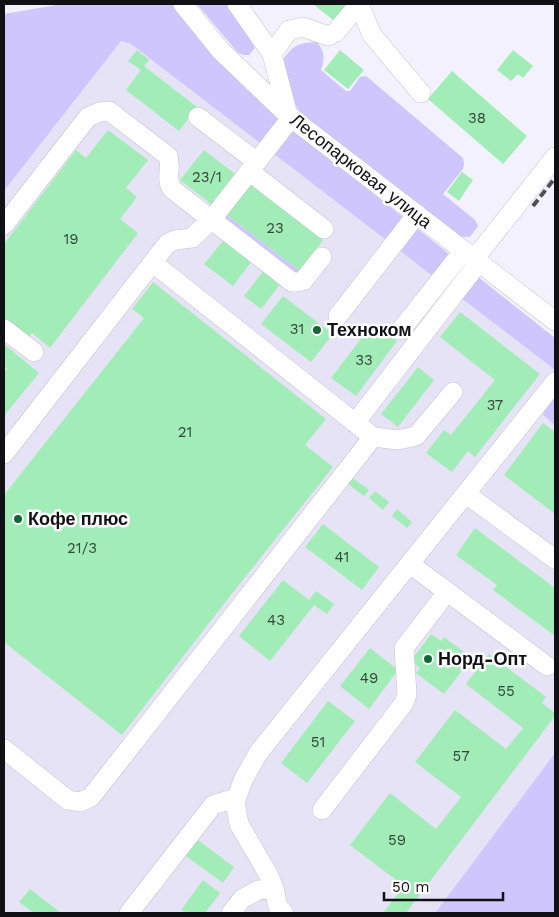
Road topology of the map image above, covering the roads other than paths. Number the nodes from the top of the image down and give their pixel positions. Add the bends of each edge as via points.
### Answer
1 (183, 4) edge
2 (237, 4) edge
3 (359, 4) edge
4 (272, 54) junction
5 (421, 93) dead end
6 (198, 117) dead end
7 (290, 117) junction
8 (555, 157) edge
9 (253, 167) junction
10 (417, 214) junction
11 (212, 219) junction
12 (4, 225) edge
13 (324, 229) dead end
14 (322, 257) dead end
15 (473, 257) junction
16 (153, 263) junction
17 (338, 316) dead end
18 (555, 321) edge
19 (4, 329) edge
20 (401, 330) dead end
21 (34, 352) dead end
22 (555, 382) edge
23 (453, 392) dead end
24 (355, 423) junction
25 (373, 437) junction
26 (4, 454) edge
27 (466, 494) junction
28 (555, 559) edge
29 (410, 564) junction
30 (447, 592) junction
31 (547, 666) dead end
32 (4, 750) edge
33 (235, 802) junction
34 (322, 810) dead end
35 (274, 888) junction
36 (129, 913) edge
37 (230, 913) edge
38 (284, 913) edge

1 - 7 street, Лесопарковая улица via 221,51
2 - 4 street
3 - 4 street via 336,32 328,36 303,27 289,30
3 - 5 street via 372,35
4 - 7 street
6 - 9 street
7 - 9 street
7 - 10 street, Лесопарковая улица
8 - 15 street
9 - 11 street
9 - 13 street
10 - 15 street, Лесопарковая улица
10 - 17 street
11 - 12 street via 170,187 168,156 104,111 88,117
11 - 14 street via 294,282 303,281
11 - 16 street via 192,238 170,242
15 - 18 street, Лесопарковая улица
15 - 20 street
15 - 24 street
16 - 24 street
16 - 26 street
19 - 21 street
22 - 27 street
23 - 25 street via 416,436 398,440
24 - 25 street
25 - 32 street via 91,797 80,802 68,800
27 - 28 street
27 - 29 street
29 - 30 street
29 - 33 street via 259,752
30 - 31 street
30 - 34 street via 404,648 407,694 404,703
33 - 35 street via 239,824
33 - 36 street via 230,800 213,805
35 - 37 street via 258,890 242,899
35 - 38 street via 278,907

